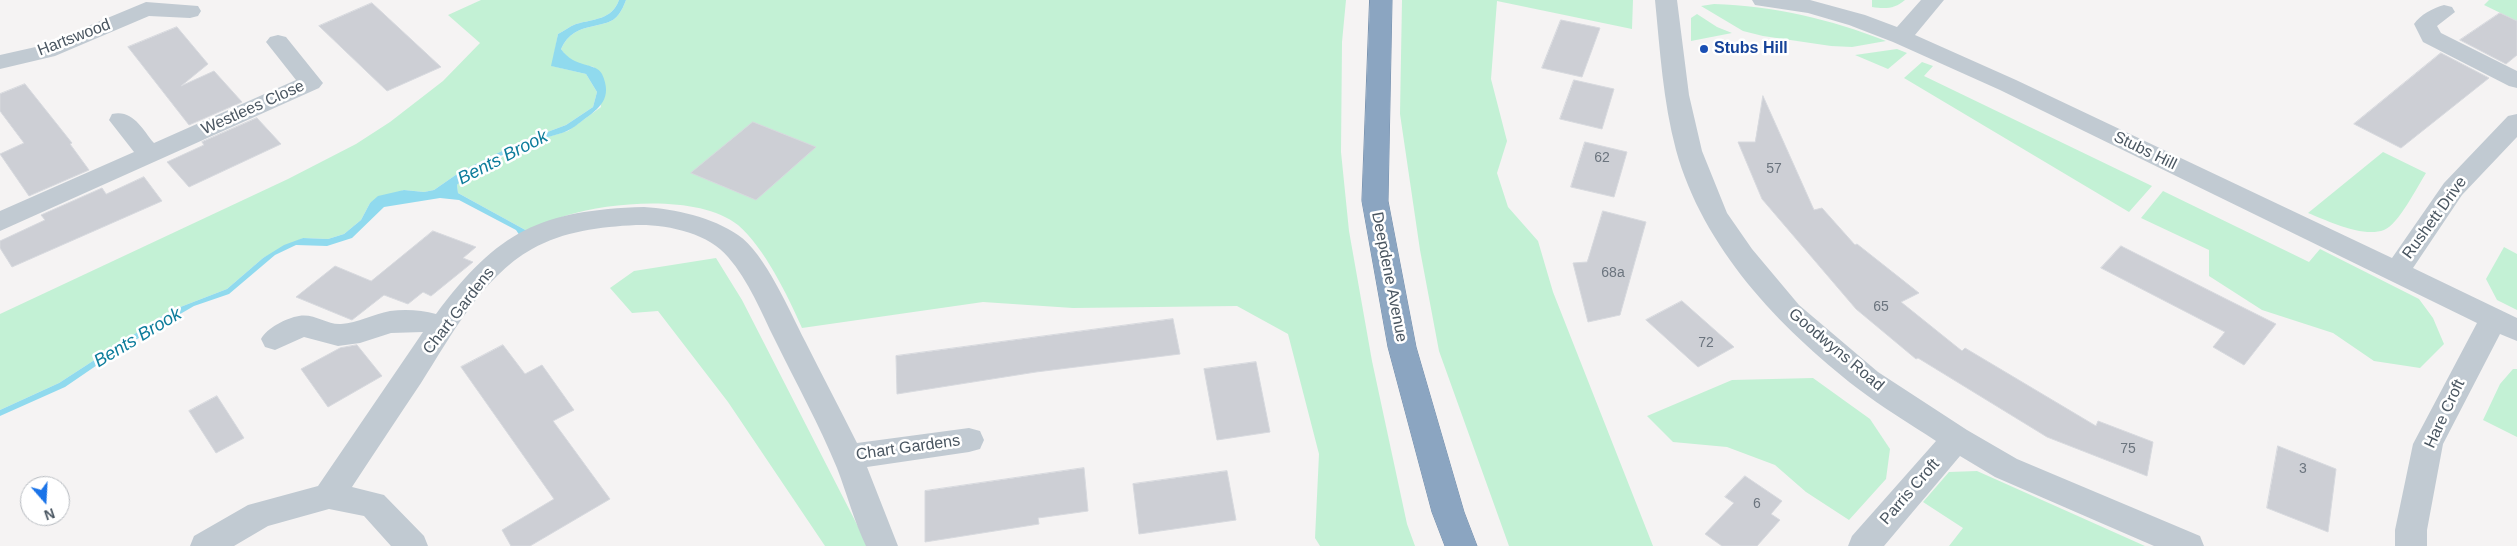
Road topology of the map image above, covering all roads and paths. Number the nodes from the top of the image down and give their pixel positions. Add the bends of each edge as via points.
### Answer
1 (1381, 0) edge
2 (1666, 0) edge
3 (1763, 0) edge
4 (1933, 0) edge
5 (146, 5) edge
6 (190, 11) dead end
7 (2444, 12) dead end
8 (1901, 36) junction
9 (278, 42) dead end
10 (0, 62) edge
11 (2517, 81) edge
12 (122, 120) dead end
13 (2517, 122) edge
14 (148, 154) junction
15 (0, 222) edge
16 (2396, 273) junction
17 (2505, 324) edge
18 (443, 326) junction
19 (275, 339) dead end
20 (1956, 439) junction
21 (968, 440) dead end
22 (848, 457) junction
23 (329, 496) junction
24 (206, 546) edge
25 (412, 546) edge
26 (882, 546) edge
27 (1461, 546) edge
28 (1864, 546) edge
29 (2188, 546) edge
30 (2410, 546) edge

1 - 27 highway, Deepdene Avenue via 1375,201 1402,347 1448,512
2 - 20 street, Goodwyns Road via 1676,95 1688,151 1715,215 1742,256 1789,312 1868,380
3 - 8 street, Stubs Hill via 1810,7
4 - 8 street
5 - 6 street
5 - 10 street, Hartswood via 47,50
7 - 11 street via 2425,24 2431,37
8 - 16 street, Stubs Hill
9 - 14 street, Westlees Close via 311,83
12 - 14 street
13 - 16 street, Rushett Drive via 2453,189
14 - 15 street, Westlees Close
16 - 17 street, Stubs Hill
17 - 30 street, Hare Croft via 2428,444
18 - 19 street via 422,321 390,322 338,336 300,326
18 - 22 street, Chart Gardens via 503,257 548,230 608,217 649,216 694,225 736,247 764,291
18 - 23 street, Chart Gardens
20 - 28 street, Parris Croft
20 - 29 street, Goodwyns Road via 2006,468
21 - 22 street, Chart Gardens
22 - 26 street, Chart Gardens
23 - 24 street via 259,515
23 - 25 street via 373,504

